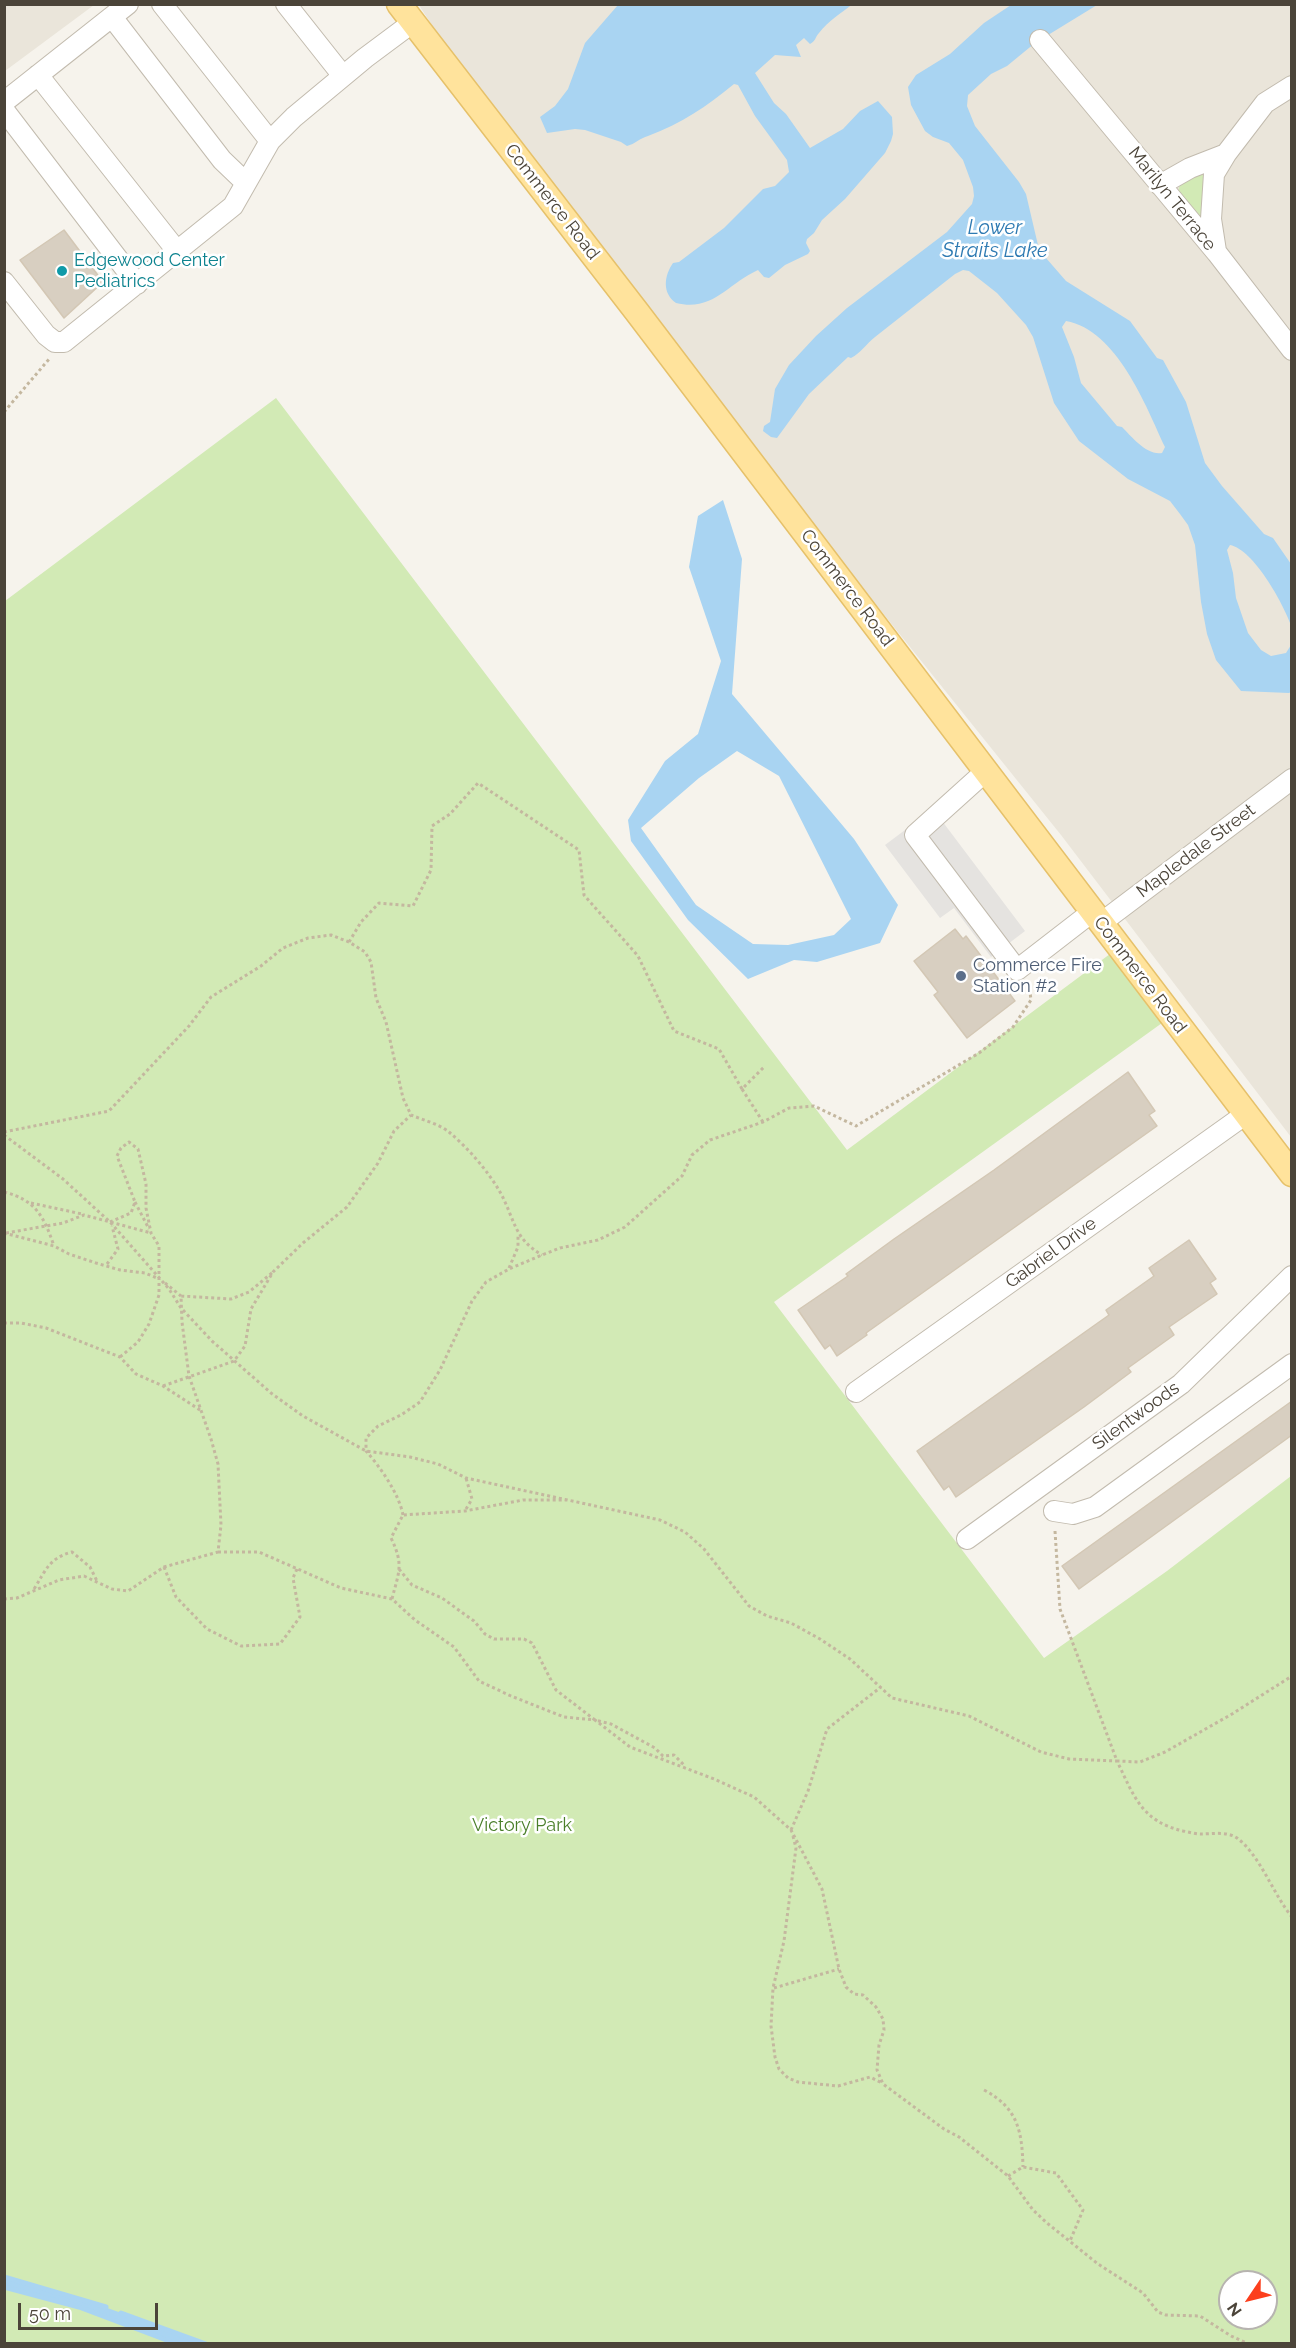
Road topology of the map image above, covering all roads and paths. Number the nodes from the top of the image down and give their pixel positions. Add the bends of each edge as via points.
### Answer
1 (129, 4) edge
2 (162, 4) edge
3 (286, 4) edge
4 (406, 14) edge
5 (112, 17) junction
6 (1045, 46) dead end
7 (38, 75) junction
8 (343, 76) junction
9 (1292, 86) edge
10 (4, 102) edge
11 (4, 110) edge
12 (270, 141) junction
13 (1226, 154) junction
14 (246, 183) junction
15 (1160, 185) junction
16 (177, 251) junction
17 (1217, 253) junction
18 (4, 282) edge
19 (136, 284) junction
20 (64, 342) junction
21 (1292, 350) edge
22 (4, 412) edge
23 (986, 771) junction
24 (1292, 779) edge
25 (1096, 917) junction
26 (349, 942) junction
27 (1029, 961) junction
28 (765, 1066) dead end
29 (742, 1089) junction
30 (1246, 1114) junction
31 (411, 1115) junction
32 (763, 1122) junction
33 (4, 1134) edge
34 (1292, 1174) edge
35 (4, 1192) edge
36 (135, 1202) junction
37 (31, 1203) junction
38 (84, 1215) junction
39 (110, 1222) junction
40 (46, 1224) junction
41 (4, 1233) edge
42 (151, 1233) junction
43 (518, 1233) junction
44 (54, 1246) junction
45 (542, 1255) junction
46 (159, 1262) junction
47 (107, 1264) junction
48 (151, 1269) junction
49 (509, 1269) junction
50 (273, 1272) junction
51 (1292, 1276) edge
52 (160, 1279) junction
53 (181, 1296) junction
54 (181, 1308) junction
55 (4, 1323) edge
56 (120, 1357) junction
57 (234, 1361) junction
58 (1292, 1364) edge
59 (189, 1376) junction
60 (163, 1386) junction
61 (856, 1392) dead end
62 (202, 1412) junction
63 (366, 1451) junction
64 (466, 1478) junction
65 (574, 1500) junction
66 (1054, 1510) joint
67 (465, 1511) junction
68 (403, 1515) junction
69 (967, 1539) dead end
70 (218, 1552) junction
71 (164, 1567) junction
72 (297, 1569) junction
73 (399, 1569) junction
74 (97, 1581) junction
75 (33, 1591) junction
76 (4, 1599) edge
77 (392, 1599) junction
78 (1292, 1676) edge
79 (881, 1687) junction
80 (594, 1720) junction
81 (1117, 1761) junction
82 (686, 1768) junction
83 (791, 1830) junction
84 (1292, 1917) edge
85 (839, 1969) junction
86 (773, 1988) junction
87 (884, 2084) junction
88 (984, 2090) dead end
89 (1023, 2168) junction
90 (1008, 2176) junction
91 (1070, 2241) junction
92 (1249, 2343) edge

1 - 5 street
2 - 12 street
3 - 8 street
4 - 8 street
4 - 23 main road, Commerce Road
5 - 7 street
5 - 14 street via 222,160
6 - 15 street, Marilyn Terrace
7 - 10 street
7 - 16 street
8 - 12 street
9 - 13 street via 1265,103
11 - 19 street
12 - 14 street
13 - 15 street
13 - 17 street via 1214,174 1211,219
14 - 16 street via 233,206
15 - 17 street, Marilyn Terrace
16 - 19 street
17 - 21 street, Marilyn Terrace
18 - 20 street via 46,335 55,342
19 - 20 street
20 - 22 path
23 - 25 main road, Commerce Road
23 - 27 street via 915,835 1017,970
24 - 25 street, Mapledale Street
25 - 27 street, Mapledale Street
25 - 30 main road, Commerce Road
26 - 29 path via 379,903 413,906 431,870 432,825 450,814 478,783 579,850 584,895 638,956 674,1031 719,1049
26 - 31 path via 365,952 371,962 376,998
26 - 33 path via 331,935 308,938 283,948 211,998 109,1111
27 - 32 path via 1031,1000 1013,1028 979,1053 856,1126 814,1106 789,1108
28 - 29 path
29 - 32 path
30 - 34 main road, Commerce Road
30 - 61 street, Gabriel Drive
31 - 43 path via 448,1131 476,1160 499,1189
31 - 50 path via 393,1131 378,1164 347,1207
32 - 45 path via 710,1140 692,1155 682,1176 625,1227 598,1240
33 - 39 path via 63,1179
35 - 37 path
36 - 39 path via 131,1213
36 - 42 path
36 - 42 path via 117,1156 129,1142 138,1149
37 - 38 path
37 - 40 path
38 - 39 path
38 - 40 path
39 - 42 path
39 - 47 path via 118,1249
39 - 48 path
40 - 41 path
40 - 44 path
41 - 44 path
42 - 46 path via 159,1246
43 - 45 path via 528,1247
43 - 49 path via 518,1247
44 - 47 path
45 - 49 path
46 - 48 path
46 - 52 path
47 - 52 path
48 - 52 path
49 - 63 path via 486,1282 472,1301 440,1370 420,1402 378,1426 366,1438
50 - 53 path via 249,1292 231,1299
50 - 57 path via 251,1309 245,1346
51 - 69 street, Silentwoods via 1181,1384
52 - 53 path
52 - 54 path
52 - 56 path via 149,1324 138,1342
53 - 54 path
54 - 57 path
54 - 59 path
55 - 56 path via 46,1328
56 - 60 path via 136,1374
57 - 59 path
57 - 63 path via 303,1416
58 - 66 street via 1095,1507 1073,1515
59 - 60 path
59 - 62 path
60 - 62 path
62 - 70 path via 218,1464
63 - 64 path via 438,1464
63 - 68 path via 400,1500
64 - 65 path
64 - 67 path via 472,1499
65 - 67 path via 523,1500
65 - 79 path via 660,1521 685,1532 704,1549 748,1606 820,1640 850,1659
66 - 81 path via 1060,1609
67 - 68 path
68 - 73 path via 391,1538 399,1555
70 - 71 path
70 - 72 path via 259,1552
71 - 72 path via 176,1597 207,1629 241,1646 280,1644 300,1617 293,1578
71 - 74 path via 128,1591 112,1589
72 - 77 path via 341,1588
73 - 77 path
73 - 80 path via 411,1585 442,1598 485,1634 494,1639 524,1639 532,1643 556,1690
74 - 75 path via 84,1576 69,1578
74 - 75 path via 90,1567 72,1552 58,1556 48,1566
75 - 76 path
77 - 80 path via 454,1647 480,1681 564,1717
78 - 81 path via 1165,1752 1140,1762
79 - 81 path via 892,1698 969,1716 1041,1752 1069,1759
79 - 83 path via 827,1729
80 - 82 path via 630,1747
80 - 82 path via 611,1724 663,1756 674,1755
81 - 84 path via 1136,1800 1154,1821 1198,1835 1217,1833 1235,1837 1250,1850
82 - 83 path via 754,1797
83 - 85 path via 822,1889
83 - 86 path via 796,1848 784,1941
85 - 86 path
85 - 87 path via 846,1987 863,1995 883,2019 877,2070
86 - 87 path via 771,2026 775,2057 788,2078 838,2086 870,2077
87 - 90 path
88 - 89 path via 1000,2098 1015,2118 1022,2139
89 - 90 path
89 - 91 path via 1056,2173 1083,2210
90 - 91 path via 1033,2210
91 - 92 path via 1143,2294 1158,2312 1200,2316

